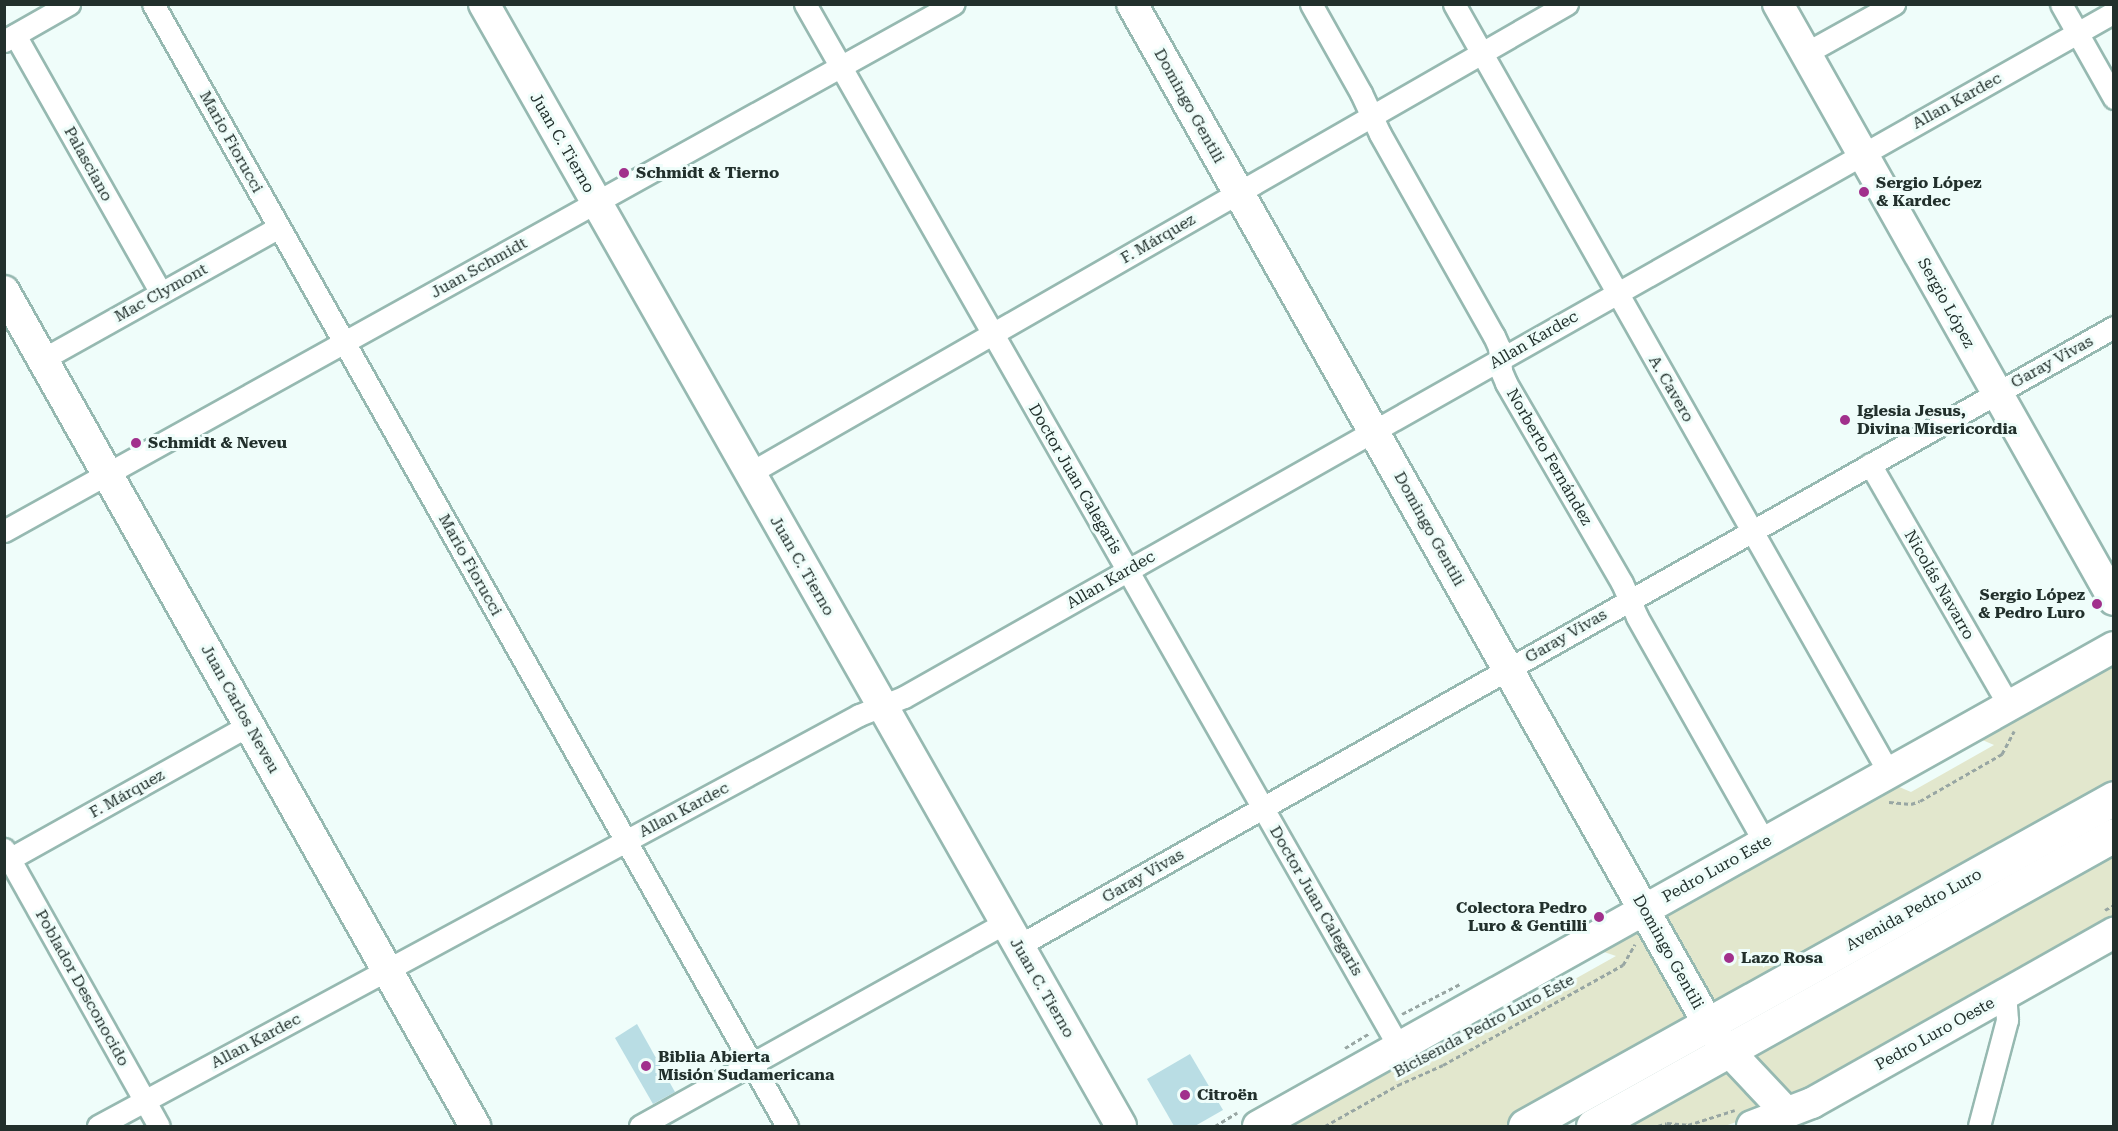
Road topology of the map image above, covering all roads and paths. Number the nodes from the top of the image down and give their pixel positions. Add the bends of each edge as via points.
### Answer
1 (69, 4) edge
2 (153, 4) edge
3 (484, 4) edge
4 (805, 4) edge
5 (953, 4) edge
6 (1132, 4) edge
7 (1311, 4) edge
8 (1454, 4) edge
9 (1567, 4) edge
10 (1778, 4) edge
11 (1894, 4) edge
12 (2061, 4) edge
13 (2114, 12) edge
14 (2077, 33) junction
15 (10, 38) edge
16 (1806, 53) junction
17 (1481, 54) junction
18 (841, 67) junction
19 (2114, 98) edge
20 (1372, 116) junction
21 (1862, 154) junction
22 (1238, 193) junction
23 (596, 203) junction
24 (279, 227) junction
25 (4, 291) edge
26 (161, 293) junction
27 (1617, 293) junction
28 (2114, 327) edge
29 (993, 334) junction
30 (345, 343) junction
31 (1500, 359) junction
32 (43, 360) junction
33 (1996, 393) junction
34 (1373, 431) junction
35 (1870, 464) junction
36 (750, 473) junction
37 (108, 475) junction
38 (4, 531) edge
39 (1752, 531) junction
40 (1127, 570) junction
41 (1629, 600) junction
42 (2114, 600) edge
43 (2114, 647) edge
44 (1508, 669) junction
45 (882, 706) junction
46 (2014, 717) junction
47 (249, 725) junction
48 (1889, 773) junction
49 (2114, 798) edge
50 (1887, 803) dead end
51 (1263, 808) junction
52 (2114, 835) edge
53 (626, 841) junction
54 (1765, 843) junction
55 (6, 856) edge
56 (1643, 909) junction
57 (2114, 933) edge
58 (1012, 935) junction
59 (1637, 942) dead end
60 (387, 970) junction
61 (2004, 994) junction
62 (1709, 1025) junction
63 (1399, 1047) junction
64 (1729, 1052) junction
65 (752, 1064) junction
66 (145, 1101) junction
67 (1744, 1118) edge
68 (1792, 1120) edge
69 (98, 1126) edge
70 (159, 1126) edge
71 (475, 1126) edge
72 (640, 1126) edge
73 (787, 1126) edge
74 (1121, 1126) edge
75 (1258, 1126) edge
76 (1325, 1126) edge
77 (1525, 1126) edge
78 (1593, 1126) edge
79 (1658, 1126) edge
80 (1979, 1126) edge

1 - 15 street
2 - 24 street, Mario Fiorucci
3 - 23 street, Juan C. Tierno
4 - 18 street, Doctor Juan Calegaris
5 - 18 street, Juan Schmidt
6 - 22 street, Domingo Gentili
7 - 20 street, Norberto Fernández
8 - 17 street, A. Cavero
9 - 17 street, F. Márquez
10 - 16 street, Sergio López
11 - 16 street
12 - 14 street
13 - 14 street, Allan Kardec
14 - 19 street
14 - 21 street, Allan Kardec
15 - 26 street, Palasciano
16 - 21 street, Sergio López
17 - 20 street, F. Márquez
17 - 27 street, A. Cavero
18 - 23 street, Juan Schmidt
18 - 29 street, Doctor Juan Calegaris
20 - 22 street, F. Márquez
20 - 31 street, Norberto Fernández via 1494,336
21 - 27 street, Allan Kardec
21 - 33 street, Sergio López
22 - 29 street, F. Márquez
22 - 34 street, Domingo Gentili
23 - 30 street, Juan Schmidt
23 - 36 street, Juan C. Tierno
24 - 26 street, Mac Clymont
24 - 30 street, Mario Fiorucci
25 - 32 street, Juan Carlos Neveu
26 - 32 street, Mac Clymont
27 - 31 street, Allan Kardec
27 - 39 street, A. Cavero
28 - 33 street, Garay Vivas
29 - 36 street, F. Márquez
29 - 40 street, Doctor Juan Calegaris
30 - 37 street, Juan Schmidt
30 - 53 street, Mario Fiorucci
31 - 34 street, Allan Kardec
31 - 41 street, Norberto Fernández via 1503,377
32 - 37 street, Juan Carlos Neveu
33 - 35 street, Garay Vivas
33 - 42 street, Sergio López
34 - 40 street, Allan Kardec
34 - 44 street, Domingo Gentili
35 - 39 street, Garay Vivas
35 - 46 street, Nicolás Navarro
36 - 45 street, Juan C. Tierno
37 - 38 street, Juan Schmidt
37 - 47 street, Juan Carlos Neveu
39 - 41 street, Garay Vivas
39 - 48 street, A. Cavero
40 - 45 street, Allan Kardec
40 - 51 street, Doctor Juan Calegaris
41 - 44 street, Garay Vivas
41 - 54 street, Norberto Fernández
43 - 46 street, Pedro Luro Este
44 - 51 street, Garay Vivas
44 - 56 street, Domingo Gentili
45 - 53 street, Allan Kardec
45 - 58 street, Juan C. Tierno
46 - 48 street, Pedro Luro Este
46 - 50 path via 2012,734 2000,756 1917,803
47 - 55 street, F. Márquez
47 - 60 street, Juan Carlos Neveu
48 - 54 street, Pedro Luro Este
49 - 62 main road, Avenida Pedro Luro
51 - 58 street, Garay Vivas
51 - 63 street, Doctor Juan Calegaris
52 - 64 main road, Avenida Pedro Luro
53 - 60 street, Allan Kardec
53 - 65 street, Mario Fiorucci
54 - 56 street, Pedro Luro Este
55 - 66 street, Poblador Desconocido
56 - 62 street, Domingo Gentili
56 - 63 street, Pedro Luro Este
57 - 61 street, Pedro Luro Oeste
58 - 65 street, Garay Vivas
58 - 74 street, Juan C. Tierno
59 - 76 path, Bicisenda Pedro Luro Este via 1623,964
60 - 66 street, Allan Kardec
60 - 71 street, Juan Carlos Neveu
61 - 68 street, Pedro Luro Oeste via 1812,1103
61 - 80 street via 2007,1020
62 - 64 street, Domingo Gentili
62 - 77 main road, Avenida Pedro Luro
63 - 75 street, Pedro Luro Este
64 - 68 street, Domingo Gentili
64 - 78 main road, Avenida Pedro Luro
65 - 72 street, Garay Vivas
65 - 73 street, Mario Fiorucci
66 - 69 street, Allan Kardec
66 - 70 street, Poblador Desconocido
67 - 68 street, Pedro Luro Oeste
67 - 79 path

